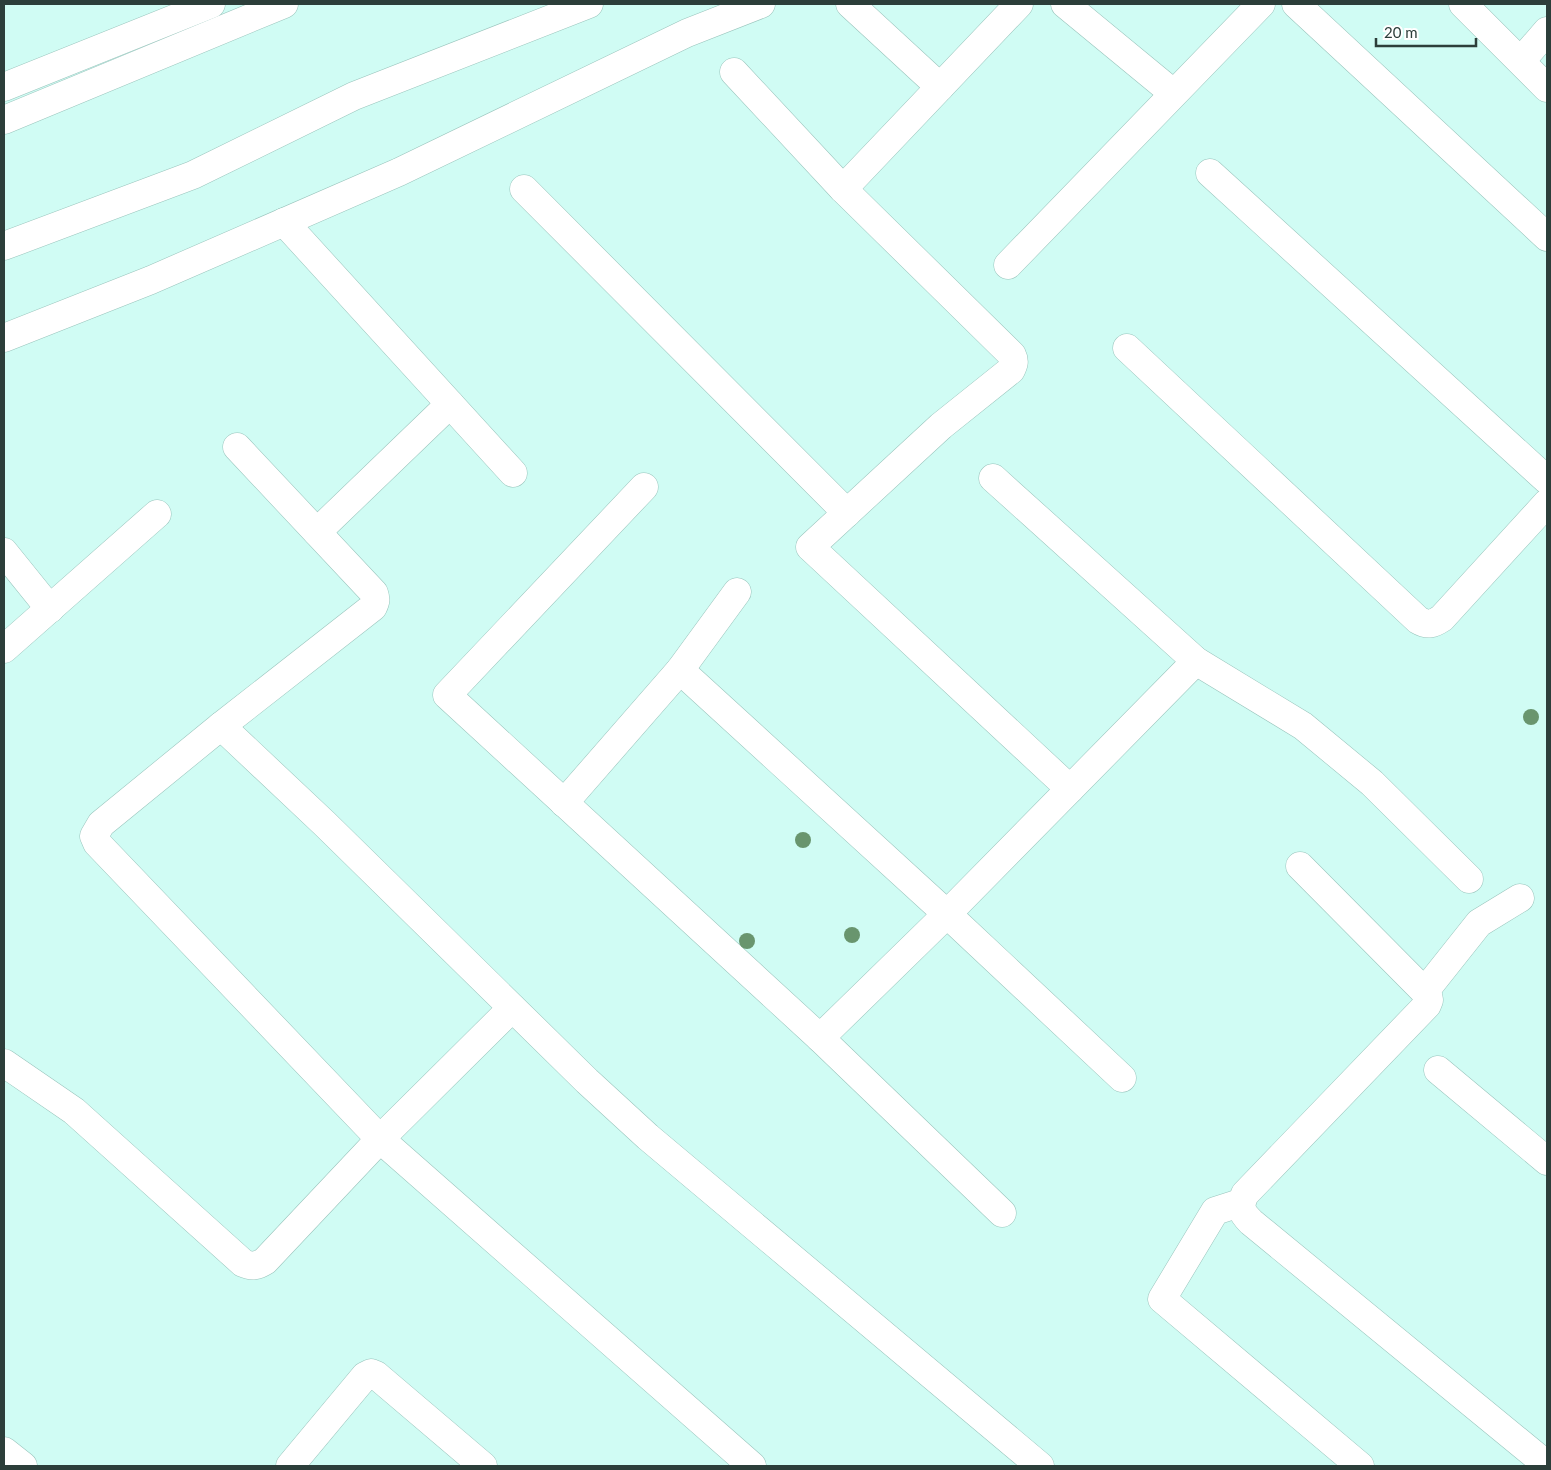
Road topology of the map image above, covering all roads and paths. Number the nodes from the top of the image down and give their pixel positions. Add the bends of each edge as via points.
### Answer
1 (211, 4) edge
2 (284, 4) edge
3 (589, 4) edge
4 (761, 4) edge
5 (850, 4) edge
6 (1019, 4) edge
7 (1064, 4) edge
8 (1296, 4) edge
9 (1463, 4) edge
10 (1254, 6) edge
11 (1547, 31) edge
12 (1521, 60) junction
13 (734, 72) dead end
14 (4, 87) edge
15 (940, 87) junction
16 (1547, 88) edge
17 (1173, 93) junction
18 (4, 120) edge
19 (1210, 173) dead end
20 (844, 188) junction
21 (524, 189) dead end
22 (284, 222) junction
23 (1547, 238) edge
24 (4, 246) edge
25 (1008, 265) dead end
26 (4, 338) edge
27 (1127, 348) dead end
28 (450, 404) junction
29 (237, 447) dead end
30 (513, 473) dead end
31 (993, 478) dead end
32 (1547, 480) edge
33 (644, 486) dead end
34 (1547, 503) edge
35 (846, 513) junction
36 (158, 514) dead end
37 (317, 532) junction
38 (4, 552) edge
39 (737, 592) dead end
40 (50, 609) junction
41 (4, 649) edge
42 (1196, 661) junction
43 (680, 670) junction
44 (221, 726) junction
45 (1070, 789) junction
46 (564, 803) junction
47 (1300, 866) dead end
48 (1469, 879) dead end
49 (1520, 898) dead end
50 (948, 914) junction
51 (1424, 991) junction
52 (512, 1008) junction
53 (820, 1038) junction
54 (4, 1063) edge
55 (1438, 1070) dead end
56 (1122, 1078) dead end
57 (380, 1139) junction
58 (1547, 1162) edge
59 (1240, 1204) junction
60 (1002, 1213) dead end
61 (4, 1451) edge
62 (1547, 1465) edge
63 (23, 1466) edge
64 (290, 1466) edge
65 (483, 1466) edge
66 (752, 1466) edge
67 (1040, 1466) edge
68 (1360, 1466) edge

1 - 14 street
2 - 18 street
3 - 24 street via 354,96 193,175
4 - 22 street via 687,33 398,172
5 - 15 street
6 - 15 street
7 - 17 street
8 - 23 street
9 - 12 street
10 - 17 street
11 - 12 street
12 - 16 street
13 - 20 street
15 - 20 street
17 - 25 street
19 - 32 street
20 - 35 street via 1012,355 1014,364
21 - 35 street
22 - 26 street via 151,280
22 - 28 street
27 - 34 street via 1425,624 1433,624 1442,618
28 - 30 street
28 - 37 street
29 - 37 street
31 - 42 street
33 - 46 street via 447,695
35 - 45 street via 810,546
36 - 40 street
37 - 44 street via 374,593 376,602
38 - 40 street
39 - 43 street
40 - 41 street
42 - 45 street
42 - 48 street via 1303,726 1372,782
43 - 46 street
43 - 50 street
44 - 52 street
44 - 57 street via 100,824 94,836 97,843
45 - 50 street
46 - 53 street
47 - 51 street
49 - 51 street via 1480,923
50 - 53 street
50 - 56 street
51 - 59 street via 1430,1000 1428,1005 1245,1194
52 - 57 street
52 - 67 street via 648,1137
53 - 60 street
54 - 57 street via 74,1111 250,1266 265,1261
55 - 58 street
57 - 66 street
59 - 62 street via 1242,1213 1251,1222
59 - 68 street via 1215,1211 1162,1299
61 - 63 street
64 - 65 street via 365,1376 371,1373

